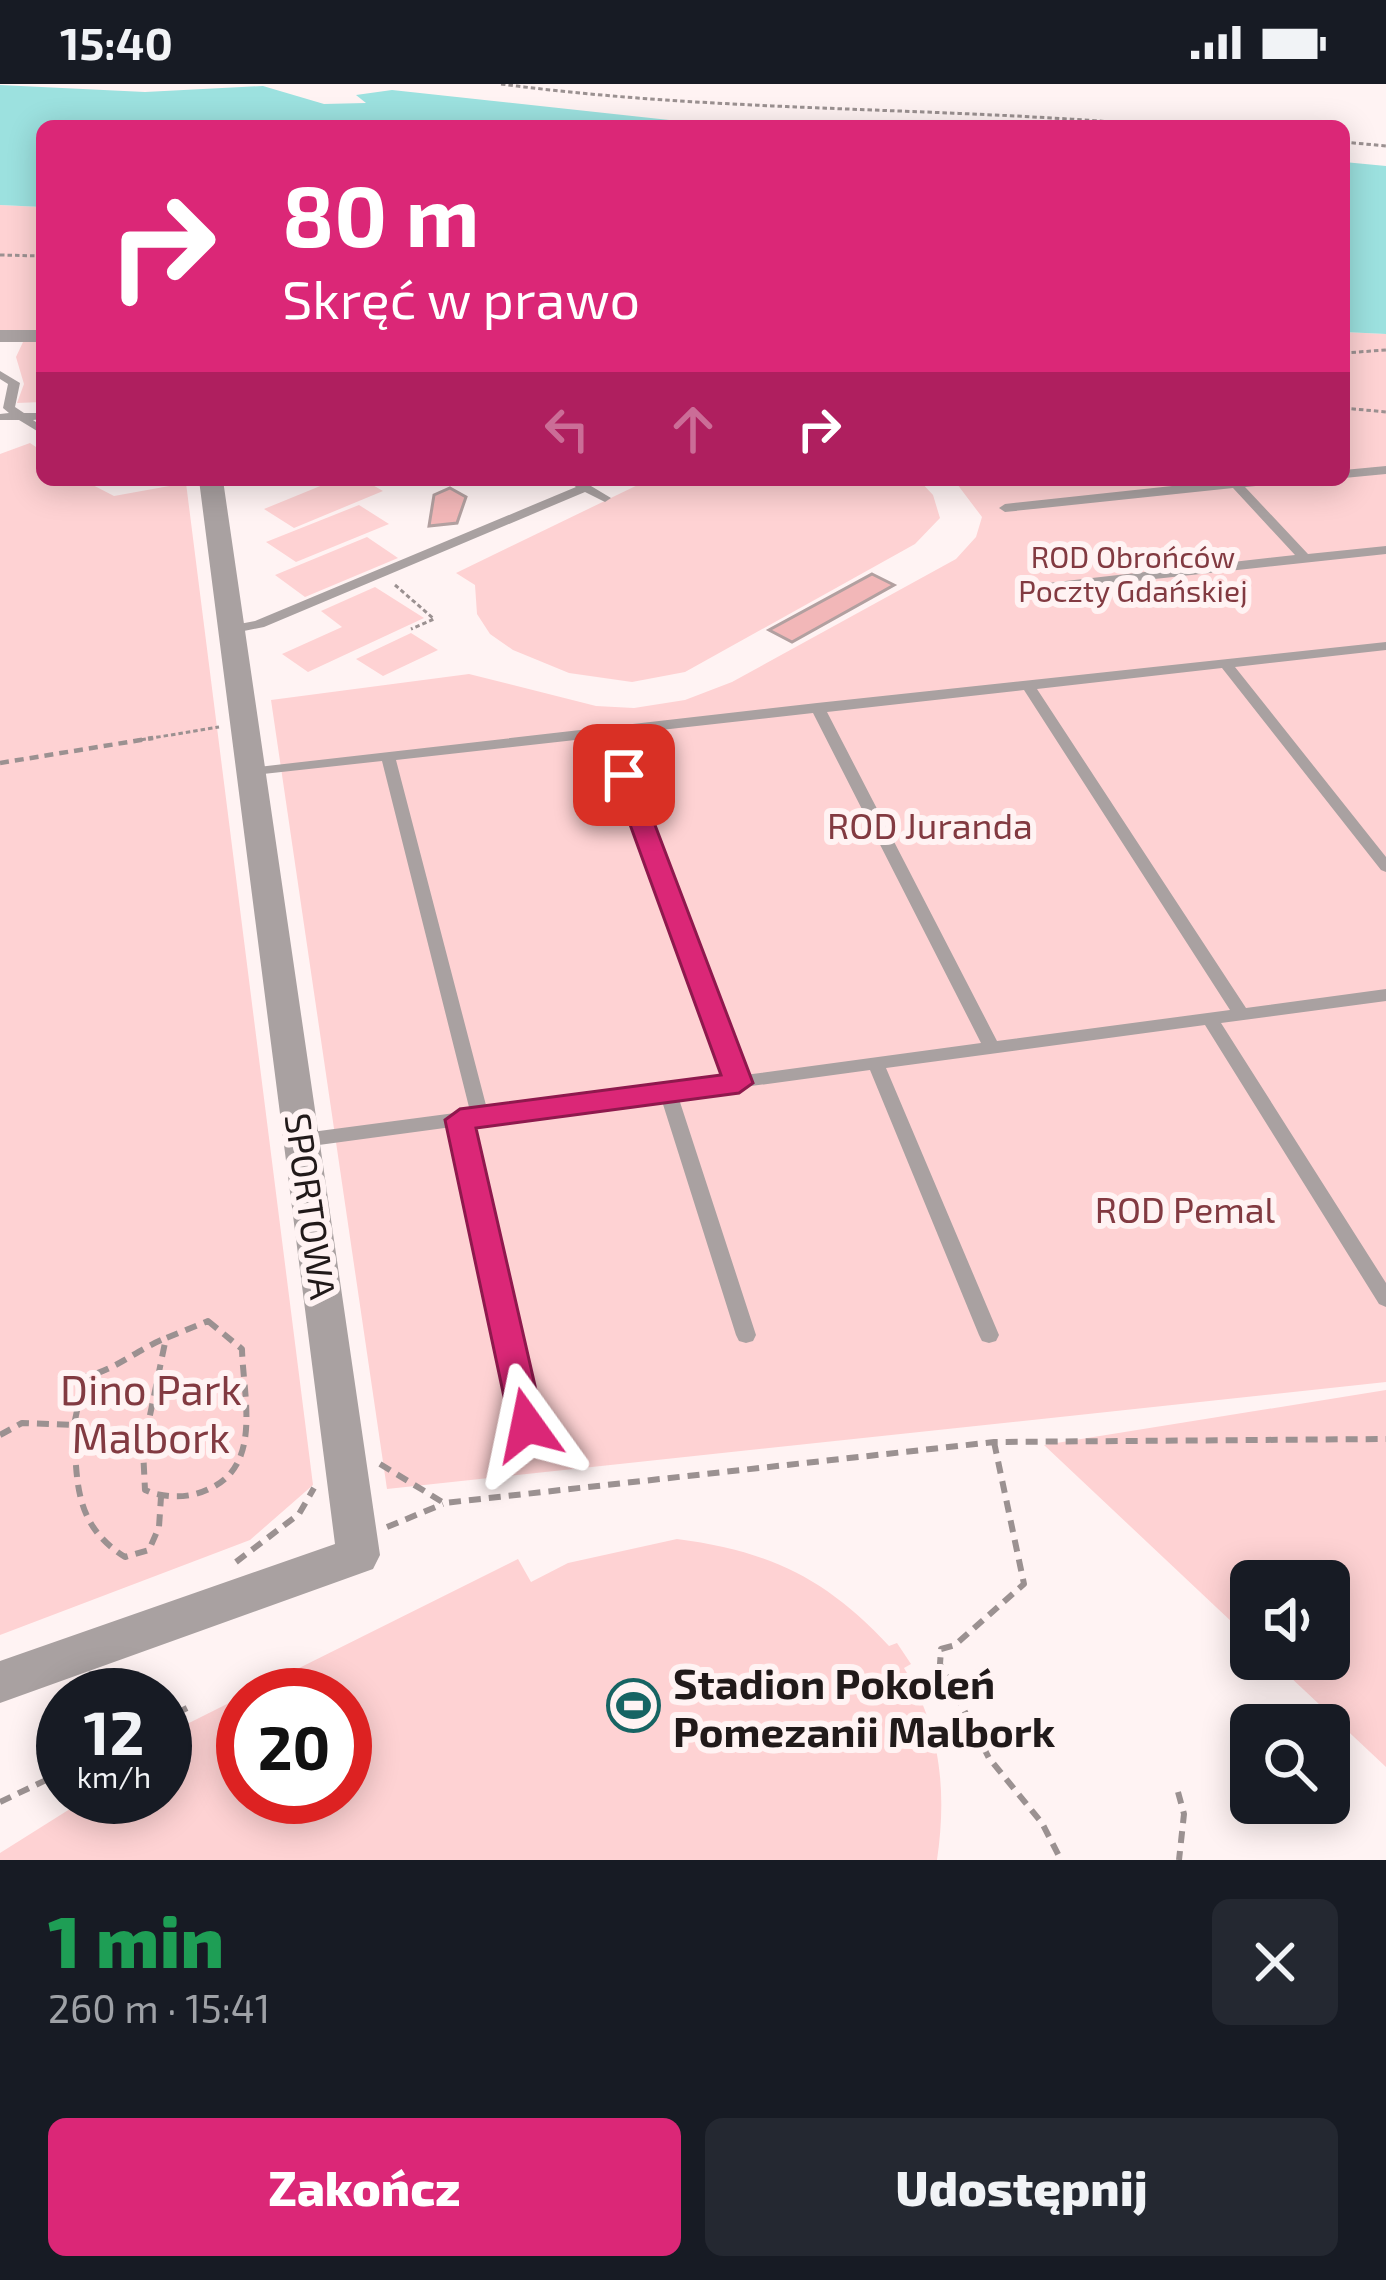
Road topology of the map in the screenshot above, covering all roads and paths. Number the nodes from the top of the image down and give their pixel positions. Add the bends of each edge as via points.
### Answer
1 (501, 84) edge
2 (1092, 120) edge
3 (1350, 143) edge
4 (1386, 146) edge
5 (0, 255) edge
6 (36, 256) edge
7 (0, 336) edge
8 (36, 336) edge
9 (1386, 350) edge
10 (1350, 353) edge
11 (0, 374) edge
12 (1350, 409) edge
13 (1386, 412) edge
14 (36, 416) edge
15 (0, 417) edge
16 (21, 417) junction
17 (36, 427) edge
18 (1386, 470) edge
19 (1350, 473) edge
20 (212, 486) edge
21 (575, 486) edge
22 (583, 486) edge
23 (1199, 486) edge
24 (1238, 486) edge
25 (605, 497) dead end
26 (1005, 508) dead end
27 (1386, 550) edge
28 (1305, 558) junction
29 (382, 574) junction
30 (1053, 586) dead end
31 (233, 629) junction
32 (411, 629) dead end
33 (1386, 646) edge
34 (1224, 662) junction
35 (1027, 684) junction
36 (817, 707) junction
37 (247, 722) junction
38 (607, 731) junction
39 (388, 755) junction
40 (0, 763) edge
41 (254, 771) junction
42 (1386, 867) edge
43 (1386, 995) edge
44 (1242, 1015) junction
45 (1210, 1019) junction
46 (993, 1049) junction
47 (876, 1065) junction
48 (739, 1083) junction
49 (668, 1092) junction
50 (470, 1118) junction
51 (304, 1140) junction
52 (1386, 1299) edge
53 (746, 1335) dead end
54 (989, 1335) dead end
55 (166, 1336) junction
56 (74, 1425) junction
57 (527, 1425) dead end
58 (0, 1436) edge
59 (1386, 1439) edge
60 (994, 1442) junction
61 (347, 1465) junction
62 (161, 1497) junction
63 (225, 1570) dead end
64 (0, 1682) edge
65 (36, 1785) edge
66 (1178, 1792) dead end
67 (0, 1802) edge
68 (1061, 1860) edge
69 (1179, 1860) edge

1 - 2 path
3 - 4 path
5 - 6 path
7 - 8 street
9 - 10 path
11 - 16 lane via 14,383 9,408
12 - 13 path
14 - 16 lane
15 - 16 lane
16 - 17 lane
18 - 19 lane
20 - 31 street, SPORTOWA
21 - 29 lane
22 - 25 lane
23 - 26 lane
24 - 28 lane
27 - 28 lane
28 - 30 lane
29 - 31 lane
29 - 32 path via 434,619
31 - 37 street, SPORTOWA
33 - 34 lane
34 - 35 lane
34 - 42 lane
35 - 36 lane
35 - 44 lane
36 - 38 lane
36 - 46 lane
37 - 40 path
37 - 41 street, SPORTOWA
38 - 39 lane
38 - 48 lane
39 - 41 lane
39 - 50 lane
41 - 51 street, SPORTOWA
43 - 44 lane
44 - 45 lane
45 - 46 lane
45 - 52 lane
46 - 47 lane
47 - 48 lane
47 - 54 lane
48 - 49 lane
49 - 50 lane
49 - 53 lane
50 - 51 lane
50 - 57 lane
51 - 61 street, SPORTOWA
55 - 56 path via 113,1371 84,1377
55 - 62 path via 164,1379 140,1441 145,1490
55 - 62 path via 208,1322 242,1349 246,1420 239,1472 218,1488
56 - 58 path via 22,1423
56 - 62 path via 82,1523 101,1545 125,1556 149,1550
59 - 60 path
60 - 61 path via 443,1504 383,1464
60 - 68 path via 1024,1584 955,1645 941,1648 940,1664 989,1758
61 - 63 path via 327,1468 298,1514
61 - 64 street, SPORTOWA via 358,1556
65 - 67 path
66 - 69 path

